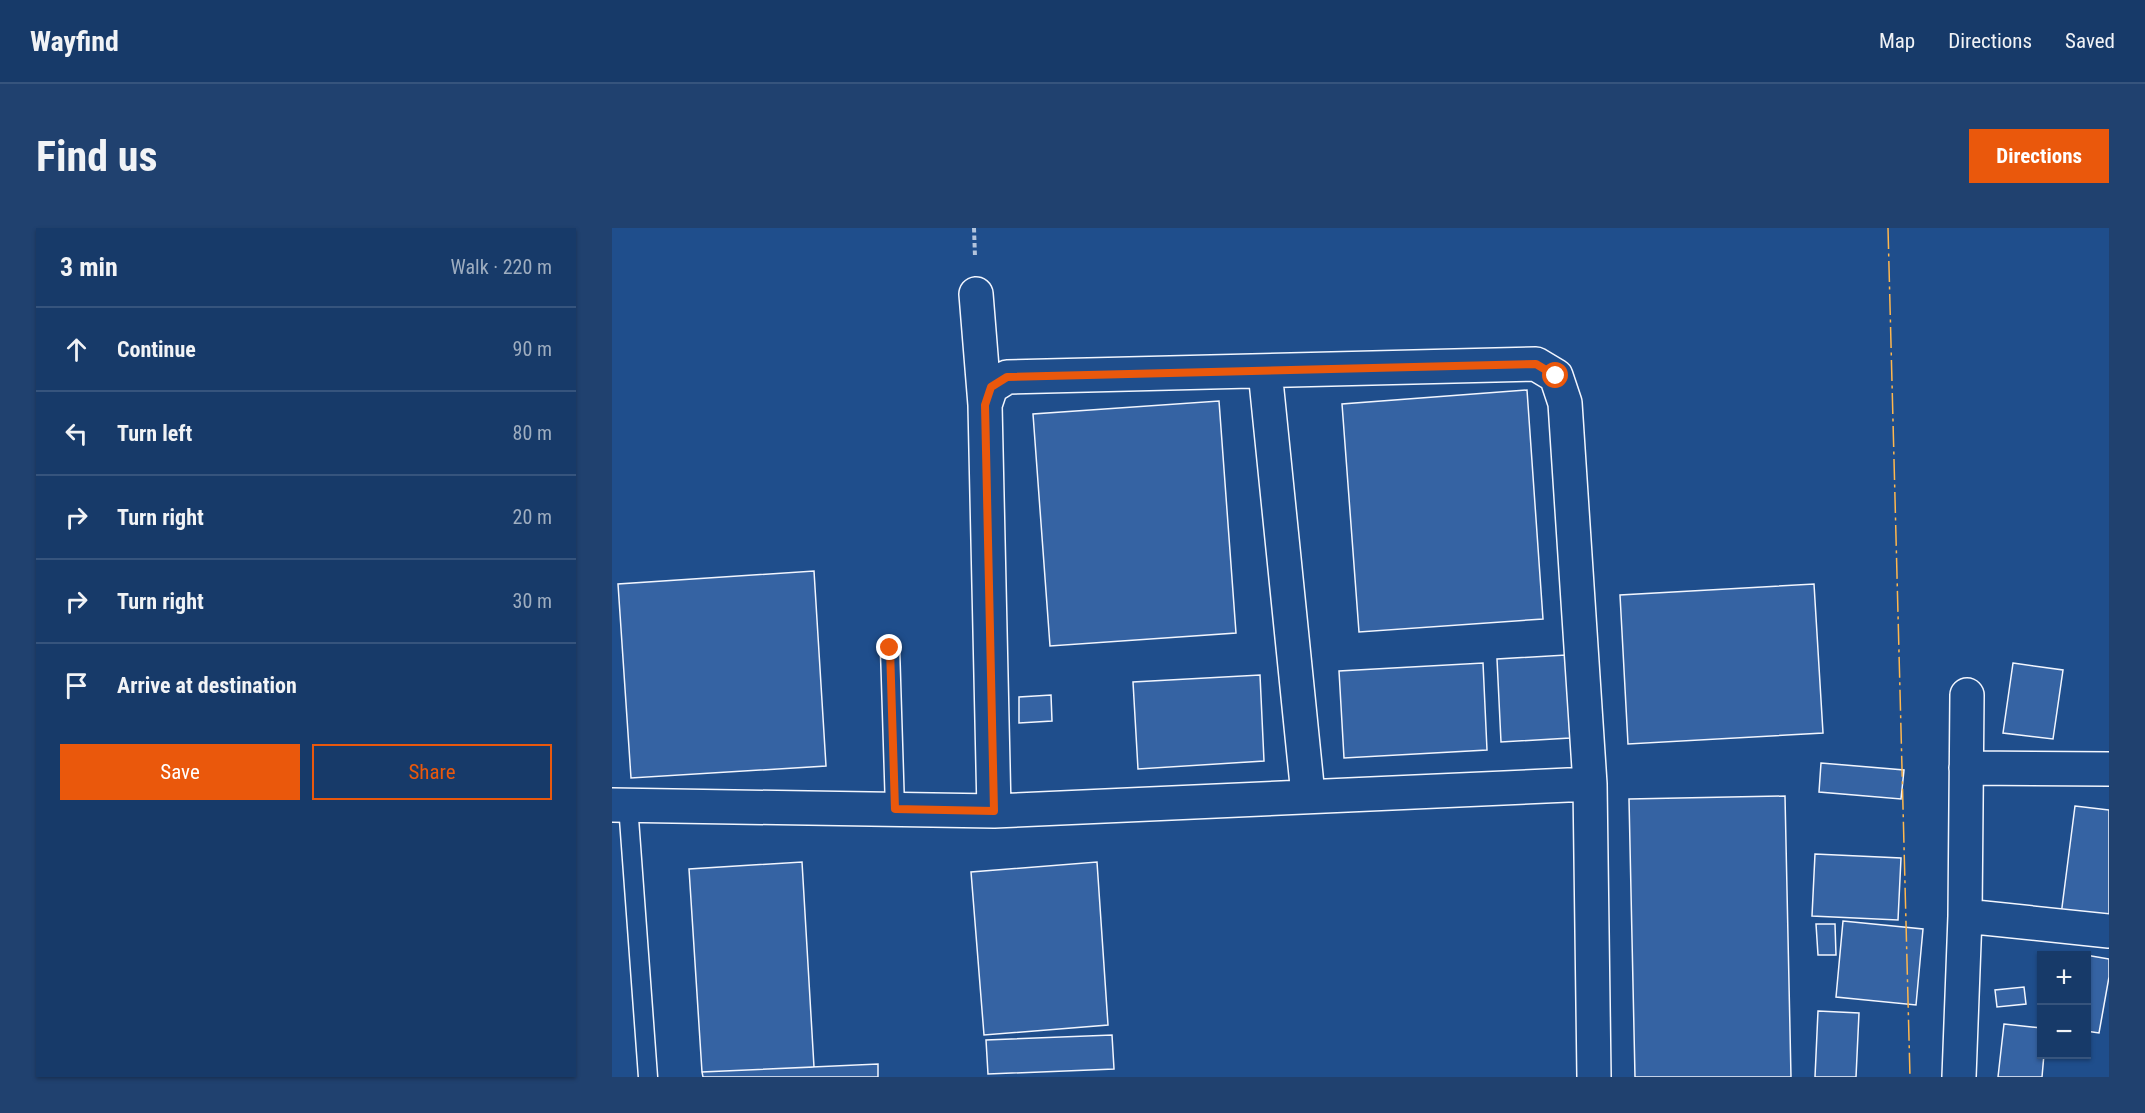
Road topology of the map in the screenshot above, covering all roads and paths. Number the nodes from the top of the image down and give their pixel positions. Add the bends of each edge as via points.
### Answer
1 (976, 294) dead end
2 (1266, 371) junction
3 (985, 405) junction
4 (890, 648) dead end
5 (1966, 695) dead end
6 (1966, 768) junction
7 (2109, 769) edge
8 (1590, 784) junction
9 (1308, 795) junction
10 (620, 805) edge
11 (895, 809) junction
12 (994, 811) junction
13 (1965, 916) junction
14 (2109, 931) edge
15 (648, 1077) edge
16 (1594, 1077) edge
17 (1959, 1077) edge

1 - 3 street
2 - 3 street via 1007,377 991,387
2 - 8 street via 1536,364 1556,376 1565,403
2 - 9 street
3 - 12 street
4 - 11 lane
5 - 6 street
6 - 7 street
6 - 13 street
8 - 9 street
8 - 16 street
9 - 12 street
10 - 11 street
10 - 15 lane
11 - 12 street
13 - 14 street
13 - 17 street

